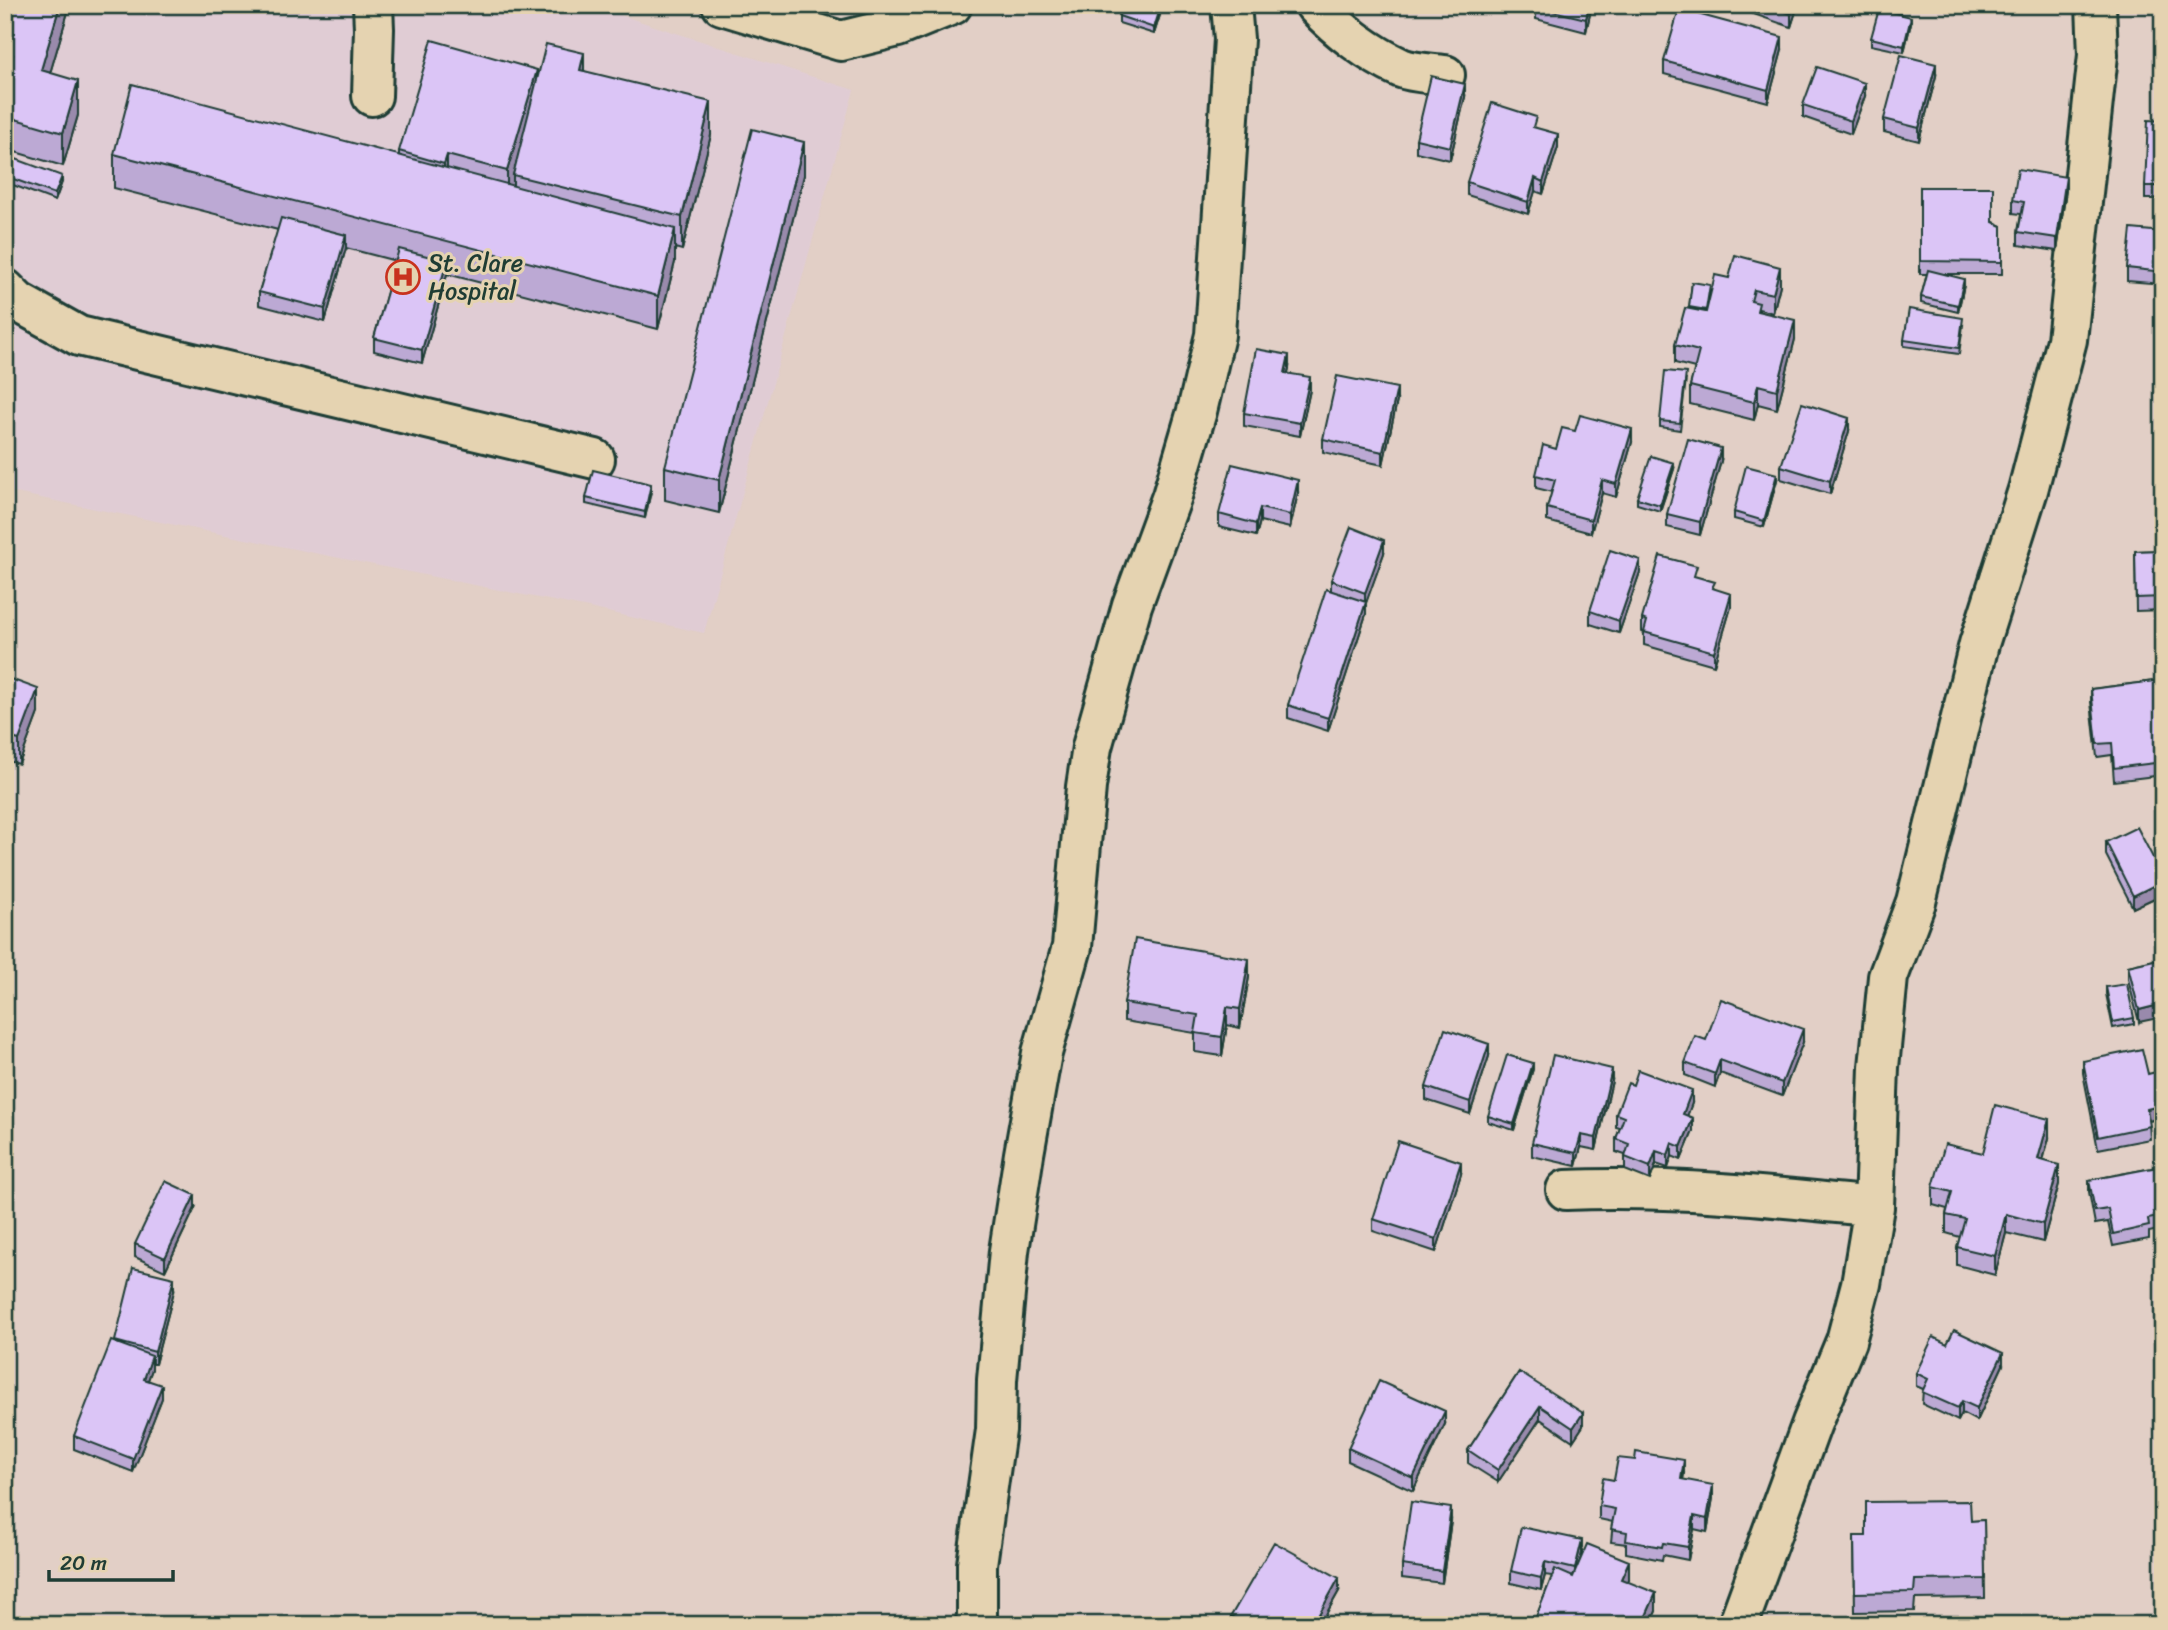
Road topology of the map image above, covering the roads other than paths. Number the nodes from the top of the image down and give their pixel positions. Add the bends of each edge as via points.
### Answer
1 (373, 5) edge
2 (722, 5) edge
3 (952, 5) edge
4 (1231, 5) edge
5 (1315, 5) edge
6 (2096, 5) edge
7 (1445, 75) dead end
8 (372, 96) dead end
9 (5, 289) edge
10 (595, 459) dead end
11 (1566, 1190) dead end
12 (1874, 1207) junction
13 (975, 1625) edge
14 (1738, 1625) edge

1 - 8 street
2 - 3 street via 841,41 898,27
4 - 13 street via 1234,39 1215,335 1172,496 1132,606 1092,747 1072,947 1042,1053 1009,1251 996,1430 977,1564
5 - 7 street via 1329,20 1402,69
6 - 12 street via 2098,55 2067,340 2028,490 1979,644 1916,902 1888,977 1879,1067
9 - 10 street via 18,302 79,336
11 - 12 street via 1726,1192
12 - 14 street via 1846,1341

